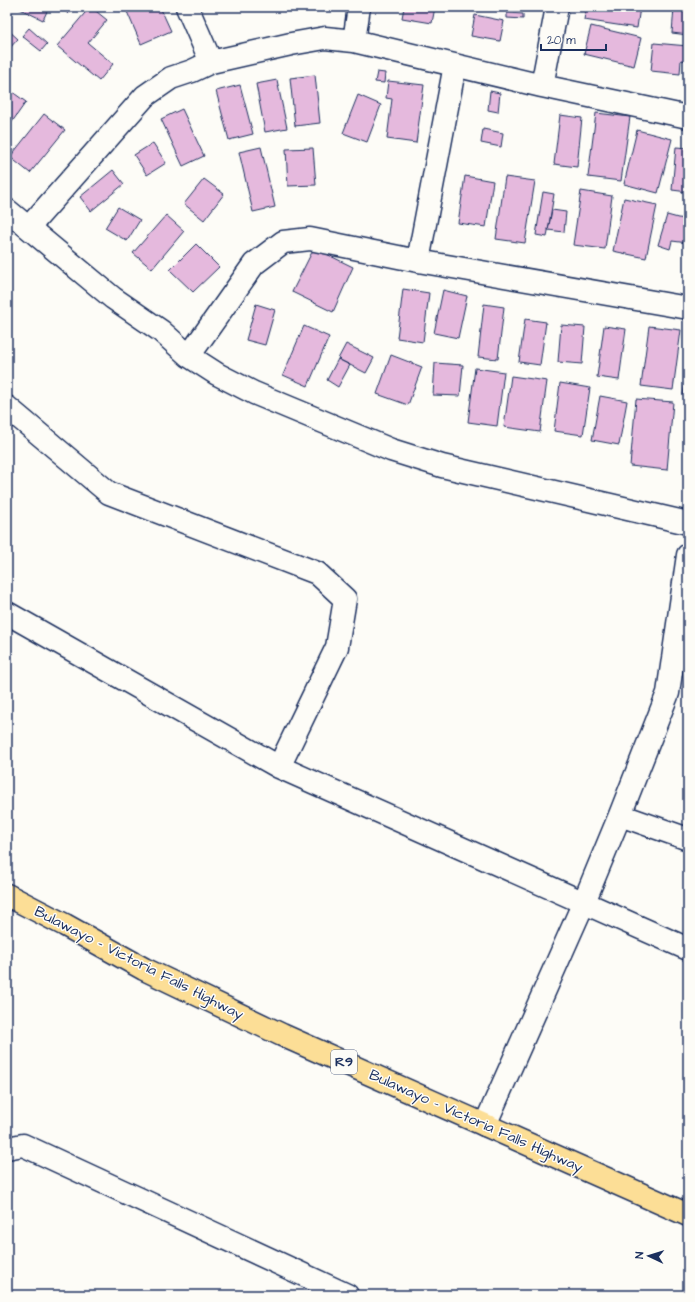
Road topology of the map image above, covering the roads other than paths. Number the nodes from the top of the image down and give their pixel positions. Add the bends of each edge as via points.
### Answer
1 (187, 7) edge
2 (359, 7) edge
3 (557, 7) edge
4 (354, 41) junction
5 (211, 62) junction
6 (455, 65) junction
7 (542, 86) junction
8 (688, 116) edge
9 (7, 210) edge
10 (29, 227) junction
11 (418, 261) junction
12 (688, 308) edge
13 (189, 356) junction
14 (7, 406) edge
15 (688, 523) edge
16 (688, 555) edge
17 (7, 612) edge
18 (279, 767) junction
19 (620, 815) junction
20 (688, 839) edge
21 (7, 895) edge
22 (584, 902) junction
23 (688, 949) edge
24 (485, 1125) junction
25 (7, 1148) edge
26 (688, 1215) edge
27 (347, 1295) edge

1 - 5 street
2 - 4 street
3 - 7 street
4 - 5 street via 325,38
4 - 6 street
5 - 10 street via 170,78 145,96
6 - 7 street
6 - 11 street
7 - 8 street
9 - 10 street
10 - 13 street via 113,298 161,331
11 - 12 street
11 - 13 street via 310,239 283,242 254,264
13 - 15 street via 254,394 391,450 442,466
14 - 18 street via 109,493 317,573 345,599 337,647
16 - 19 street via 668,692
17 - 18 street
18 - 22 street
19 - 20 street
19 - 22 street
21 - 24 highway, Bulawayo - Victoria Falls Highway / R9 via 144,969 282,1035
22 - 23 street
22 - 24 street
24 - 26 highway, Bulawayo - Victoria Falls Highway / R9
25 - 27 street via 23,1145

